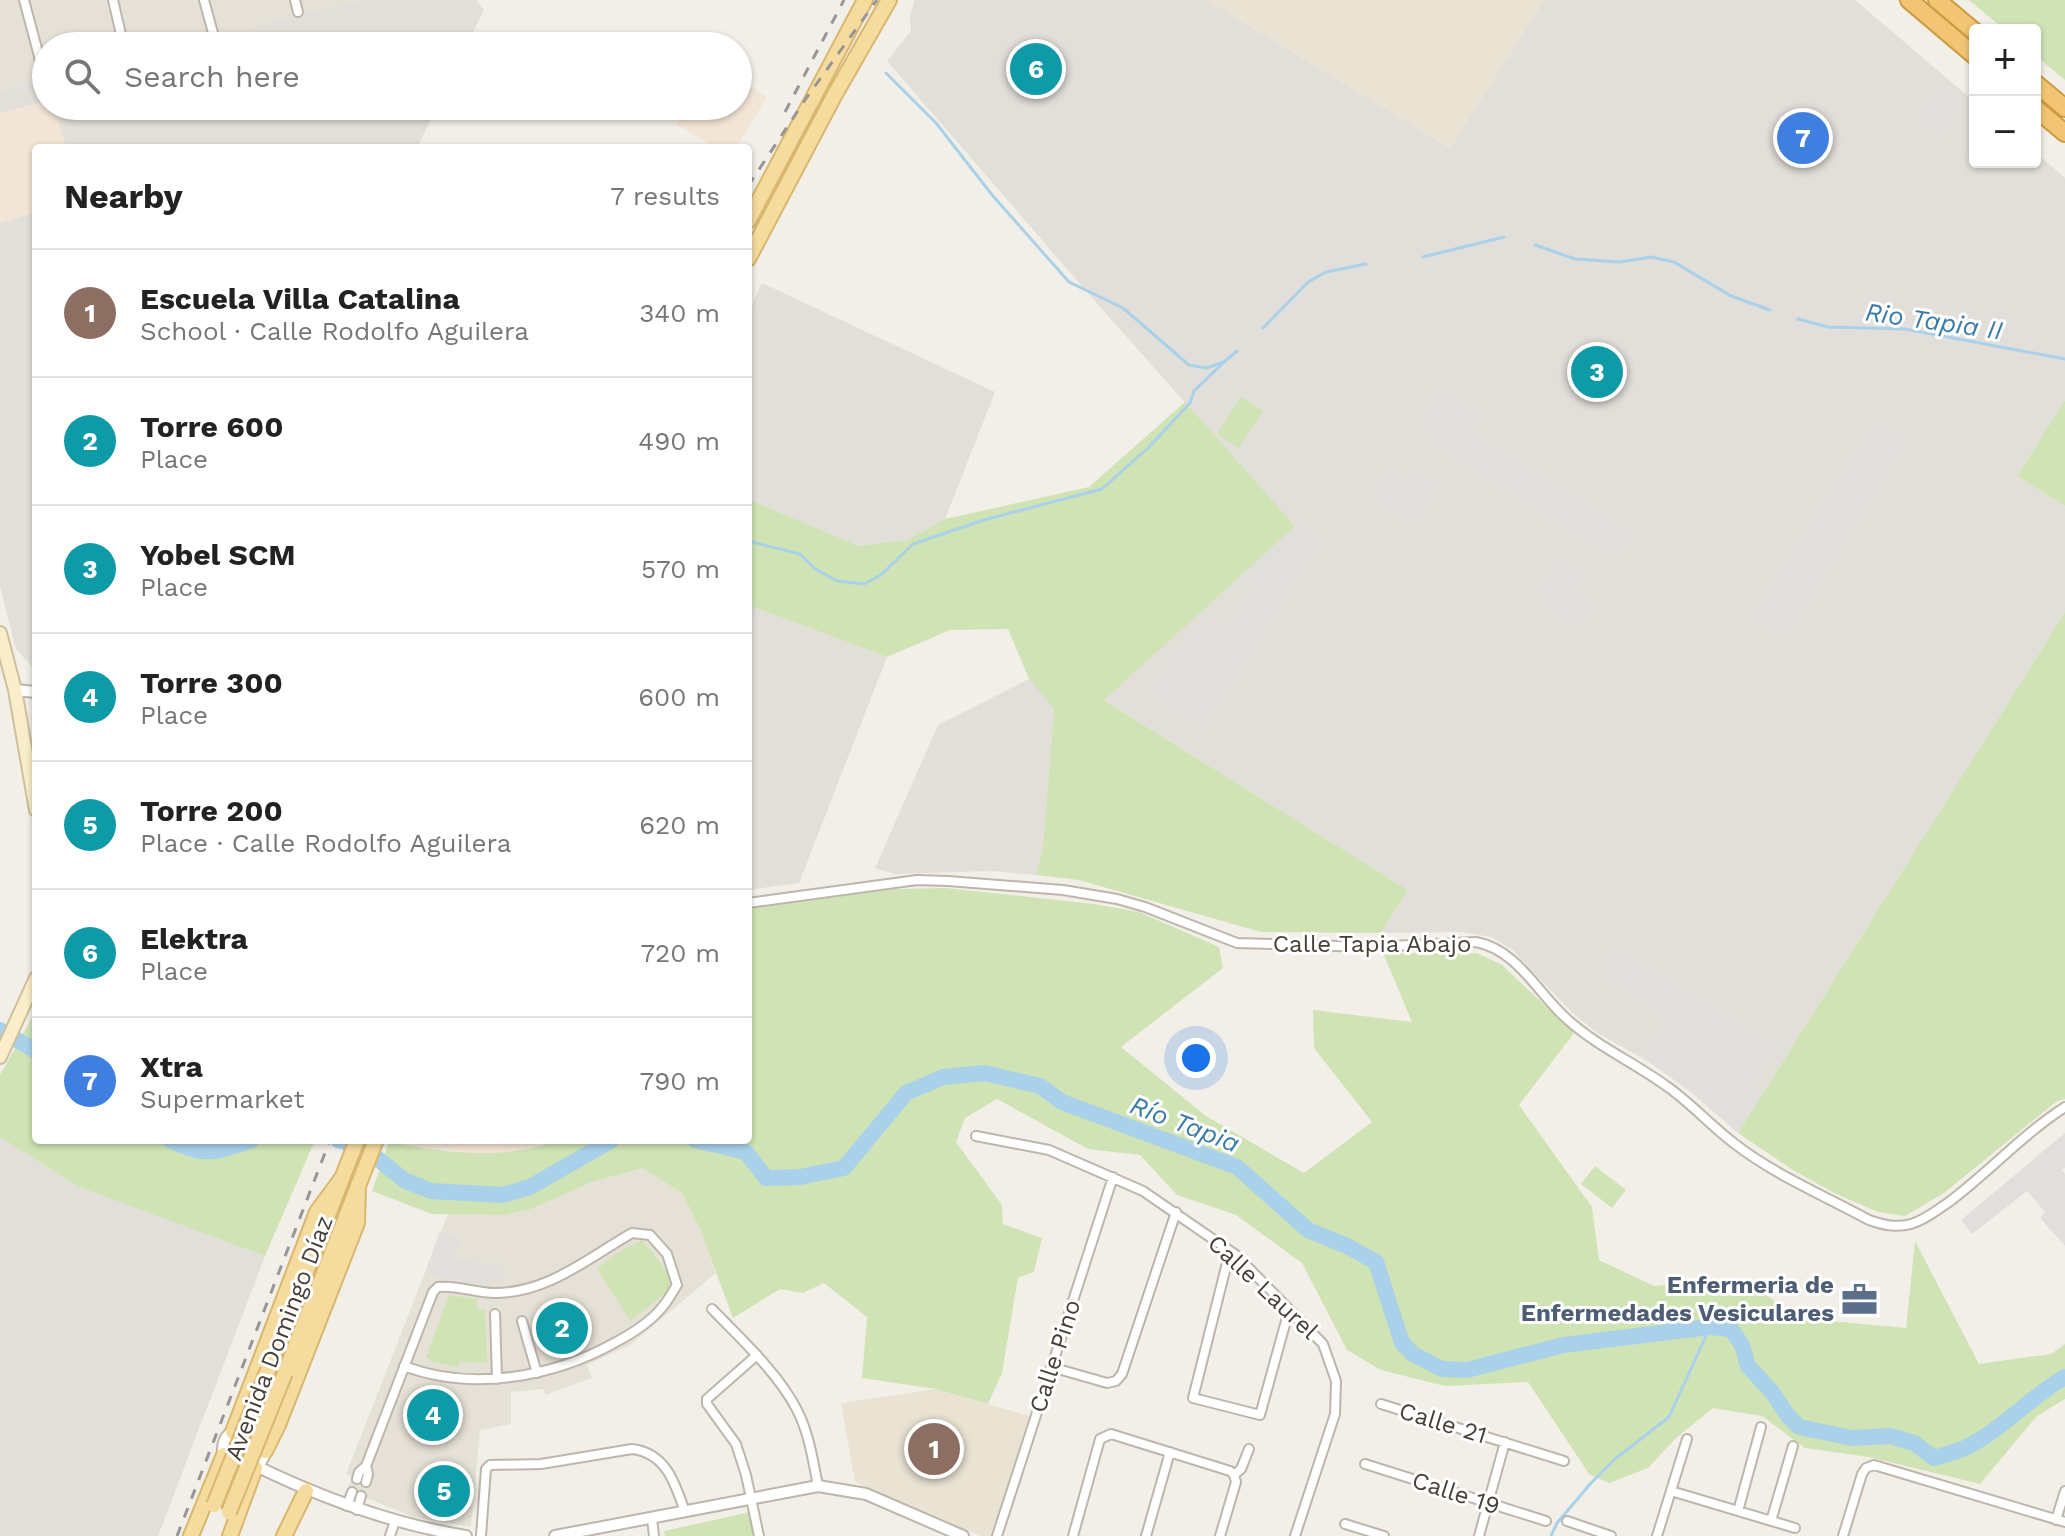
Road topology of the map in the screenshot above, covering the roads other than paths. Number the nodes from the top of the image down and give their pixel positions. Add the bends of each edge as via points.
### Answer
1 (24, 0) edge
2 (113, 0) edge
3 (204, 0) edge
4 (295, 0) edge
5 (865, 0) edge
6 (889, 0) edge
7 (1909, 0) edge
8 (1937, 0) edge
9 (298, 12) dead end
10 (1969, 27) edge
11 (33, 32) edge
12 (120, 32) edge
13 (213, 32) edge
14 (1969, 51) edge
15 (2041, 88) edge
16 (2065, 108) edge
17 (2041, 113) edge
18 (2065, 133) edge
19 (752, 213) edge
20 (752, 251) edge
21 (0, 633) edge
22 (15, 690) junction
23 (32, 692) edge
24 (32, 787) edge
25 (752, 902) edge
26 (32, 988) edge
27 (0, 1057) edge
28 (2065, 1107) edge
29 (976, 1136) dead end
30 (356, 1144) edge
31 (374, 1144) edge
32 (344, 1176) junction
33 (1113, 1177) junction
34 (359, 1183) junction
35 (1176, 1212) junction
36 (1230, 1251) junction
37 (712, 1309) dead end
38 (1289, 1310) junction
39 (495, 1314) dead end
40 (522, 1321) dead end
41 (757, 1355) junction
42 (404, 1366) junction
43 (1051, 1367) junction
44 (537, 1373) junction
45 (497, 1379) junction
46 (1381, 1404) dead end
47 (1761, 1427) dead end
48 (233, 1432) junction
49 (1687, 1439) dead end
50 (1505, 1442) junction
51 (1793, 1446) dead end
52 (1249, 1449) dead end
53 (265, 1451) junction
54 (1170, 1452) junction
55 (224, 1455) junction
56 (1564, 1461) dead end
57 (1365, 1464) dead end
58 (256, 1467) junction
59 (1234, 1475) junction
60 (361, 1481) dead end
61 (818, 1486) junction
62 (306, 1491) junction
63 (1671, 1491) junction
64 (2065, 1491) edge
65 (356, 1494) dead end
66 (751, 1499) junction
67 (1488, 1504) junction
68 (352, 1508) junction
69 (1738, 1511) junction
70 (685, 1512) junction
71 (652, 1519) junction
72 (395, 1521) junction
73 (1546, 1521) dead end
74 (1567, 1521) dead end
75 (1771, 1521) junction
76 (2060, 1521) edge
77 (1345, 1524) dead end
78 (1795, 1528) dead end
79 (191, 1536) edge
80 (201, 1536) edge
81 (220, 1536) edge
82 (230, 1536) edge
83 (284, 1536) edge
84 (390, 1536) edge
85 (466, 1536) edge
86 (481, 1536) edge
87 (555, 1536) edge
88 (654, 1536) edge
89 (759, 1536) edge
90 (963, 1536) edge
91 (997, 1536) edge
92 (1073, 1536) edge
93 (1146, 1536) edge
94 (1220, 1536) edge
95 (1295, 1536) edge
96 (1384, 1536) edge
97 (1479, 1536) edge
98 (1611, 1536) edge
99 (1657, 1536) edge
100 (1843, 1536) edge

1 - 11 street
2 - 12 street
3 - 13 street
4 - 9 street
5 - 19 main road
6 - 20 main road
7 - 14 highway
8 - 10 highway
15 - 16 highway
17 - 18 highway
21 - 22 main road
22 - 23 street
22 - 24 main road
25 - 28 street, Calle Tapia Abajo via 917,880 948,881 1117,899 1237,943 1489,945 1521,968 1583,1033 1665,1085 1736,1145 1882,1224 1913,1224 1932,1214
26 - 27 main road
29 - 33 street, Calle Laurel via 1049,1150
30 - 32 main road, Avenida Domingo Díaz
31 - 34 main road, Avenida Domingo Díaz
32 - 48 main road via 317,1212
32 - 80 main road, Avenida Domingo Díaz, bridge
33 - 35 street, Calle Laurel
33 - 43 street, Calle Pino
34 - 53 main road via 357,1223
34 - 81 main road, Avenida Domingo Díaz, bridge
35 - 36 street, Calle Laurel
35 - 43 street via 1122,1374 1107,1383
36 - 38 street, Calle Laurel
36 - 38 street via 1193,1398 1260,1415
37 - 41 street
38 - 95 street, Calle Laurel via 1323,1344 1336,1381 1335,1414
39 - 45 street
40 - 44 street
41 - 61 street via 796,1409
41 - 66 street via 707,1399 736,1444
42 - 44 street via 438,1287 493,1293 542,1285 632,1233 650,1235 667,1254 677,1285 663,1307 637,1331 590,1357
42 - 45 street via 440,1376
42 - 60 street via 366,1466 359,1472
43 - 91 street, Calle Pino
44 - 45 street
46 - 50 street, Calle 21
47 - 69 street
48 - 53 street via 255,1432
48 - 55 street
49 - 63 street
50 - 56 street, Calle 21
50 - 67 street
51 - 75 street
52 - 59 street
53 - 58 street
54 - 59 street
54 - 92 street via 1111,1434 1100,1439
54 - 93 street
55 - 58 street via 240,1470
55 - 79 main road
57 - 67 street, Calle 19
58 - 62 street
58 - 82 main road
59 - 94 street
61 - 66 street
61 - 90 street via 866,1494
62 - 68 street
62 - 83 main road
63 - 69 street
63 - 99 street
64 - 76 street
65 - 68 street
66 - 70 street
66 - 89 street
67 - 73 street, Calle 19
67 - 97 street
68 - 72 street
69 - 75 street
70 - 71 street
70 - 86 street via 669,1471 642,1450 541,1464 490,1465
71 - 87 street
71 - 88 street
72 - 84 street
72 - 85 street
74 - 98 street
75 - 78 street
76 - 100 street via 1874,1465 1862,1474
77 - 96 street

